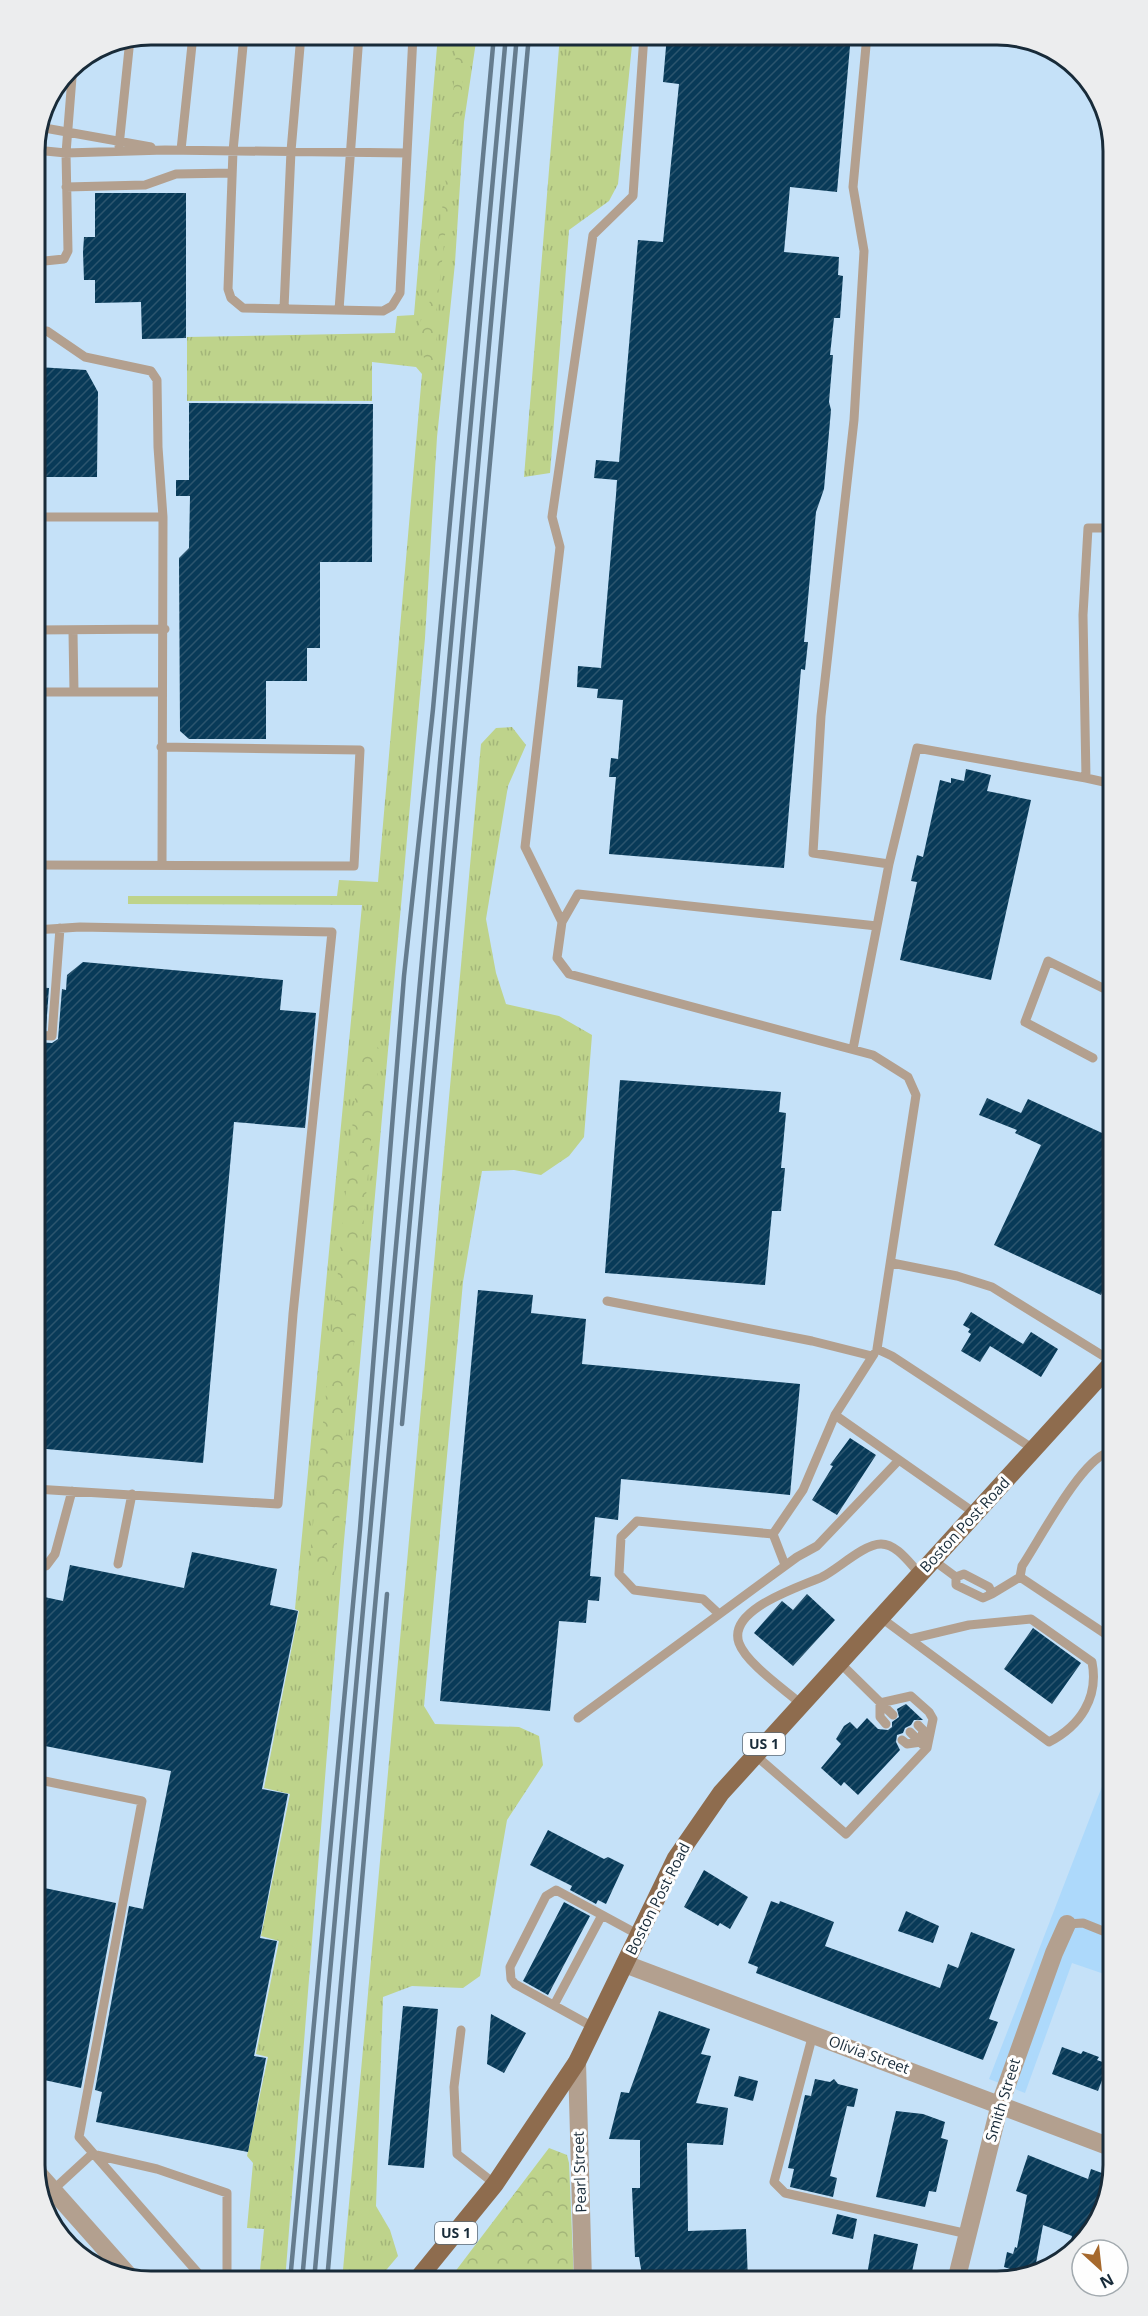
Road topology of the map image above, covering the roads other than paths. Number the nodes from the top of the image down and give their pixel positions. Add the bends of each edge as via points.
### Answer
1 (192, 45) edge
2 (243, 45) edge
3 (299, 45) edge
4 (358, 45) edge
5 (412, 45) edge
6 (643, 45) edge
7 (866, 45) edge
8 (129, 48) edge
9 (72, 81) edge
10 (47, 129) edge
11 (67, 132) junction
12 (120, 140) junction
13 (165, 150) junction
14 (182, 150) junction
15 (45, 151) edge
16 (118, 151) junction
17 (233, 151) junction
18 (291, 151) junction
19 (349, 152) junction
20 (66, 153) junction
21 (407, 153) junction
22 (232, 173) junction
23 (66, 187) junction
24 (45, 261) edge
25 (284, 308) junction
26 (339, 310) junction
27 (45, 331) edge
28 (45, 518) edge
29 (164, 518) junction
30 (1103, 528) edge
31 (165, 629) junction
32 (45, 631) edge
33 (73, 632) junction
34 (45, 692) edge
35 (74, 692) junction
36 (162, 692) junction
37 (161, 747) junction
38 (1086, 778) junction
39 (1103, 782) edge
40 (162, 864) junction
41 (889, 864) junction
42 (45, 865) edge
43 (562, 922) junction
44 (877, 926) junction
45 (60, 928) junction
46 (45, 929) edge
47 (1103, 988) edge
48 (45, 1036) edge
49 (854, 1049) junction
50 (1093, 1058) dead end
51 (892, 1263) junction
52 (607, 1301) dead end
53 (875, 1353) junction
54 (1103, 1356) edge
55 (1103, 1373) edge
56 (835, 1415) junction
57 (1035, 1450) junction
58 (1103, 1454) edge
59 (899, 1460) junction
60 (45, 1490) edge
61 (72, 1491) junction
62 (132, 1494) junction
63 (976, 1514) junction
64 (773, 1534) junction
65 (933, 1560) junction
66 (118, 1564) dead end
67 (785, 1565) junction
68 (45, 1566) edge
69 (920, 1574) junction
70 (956, 1577) junction
71 (1020, 1577) junction
72 (992, 1594) junction
73 (719, 1614) junction
74 (880, 1617) junction
75 (1103, 1632) edge
76 (910, 1639) junction
77 (839, 1662) junction
78 (880, 1703) junction
79 (801, 1704) junction
80 (899, 1707) dead end
81 (893, 1715) dead end
82 (579, 1718) dead end
83 (886, 1724) dead end
84 (918, 1725) dead end
85 (910, 1732) dead end
86 (902, 1740) dead end
87 (924, 1745) junction
88 (754, 1754) junction
89 (45, 1781) edge
90 (602, 1915) junction
91 (1067, 1924) joint
92 (1103, 1931) edge
93 (639, 1935) junction
94 (625, 1964) junction
95 (554, 2005) junction
96 (595, 2028) junction
97 (461, 2030) dead end
98 (813, 2034) junction
99 (577, 2062) junction
100 (1000, 2104) junction
101 (1103, 2144) edge
102 (92, 2154) junction
103 (46, 2178) edge
104 (47, 2184) edge
105 (495, 2184) junction
106 (968, 2234) junction
107 (120, 2266) edge
108 (196, 2271) edge
109 (227, 2271) edge
110 (424, 2271) edge
111 (583, 2271) edge
112 (959, 2271) edge

1 - 14 lane
2 - 17 lane
3 - 18 lane
4 - 19 lane
5 - 21 lane
6 - 43 lane via 633,196 593,235 552,517 560,547 525,847
7 - 41 lane via 853,187 864,251 854,420 821,716 813,854
8 - 12 lane
9 - 11 lane
10 - 11 lane
11 - 12 lane
11 - 20 lane
12 - 13 lane
12 - 16 lane
13 - 14 lane
13 - 16 lane
14 - 17 lane
15 - 20 lane
16 - 20 lane
17 - 18 lane
17 - 22 lane
18 - 19 lane
18 - 25 lane
19 - 21 lane
19 - 26 lane
20 - 23 lane
21 - 26 lane via 400,293 392,306 383,311
22 - 23 lane via 177,174 145,185
22 - 25 lane via 228,290 231,298 243,308
23 - 24 lane via 68,251 64,259
25 - 26 lane
27 - 29 lane via 85,357 151,371 157,380
28 - 29 lane
29 - 31 lane
30 - 38 lane via 1088,528 1083,615
31 - 33 lane
31 - 36 lane
32 - 33 lane
33 - 35 lane
34 - 35 lane
35 - 36 lane
36 - 37 lane
37 - 40 lane
37 - 40 lane via 360,750 354,866
38 - 39 lane
38 - 41 lane via 917,748
40 - 42 lane
41 - 44 lane
43 - 44 lane via 578,894
43 - 49 lane via 557,958 568,974
44 - 49 lane
45 - 46 lane
45 - 48 lane via 52,1036
45 - 62 lane via 332,932 278,1504
47 - 50 lane via 1048,961 1025,1022
49 - 51 lane via 873,1055 908,1077 916,1095
51 - 53 lane
51 - 54 lane via 992,1287
52 - 53 lane
53 - 56 lane
53 - 57 lane via 892,1356
55 - 57 main road, Boston Post Road / US 1
56 - 59 lane
56 - 64 lane via 803,1490
57 - 63 main road, Boston Post Road / US 1
58 - 71 lane via 1081,1474 1022,1566
59 - 63 lane
59 - 67 lane via 817,1546
60 - 61 lane
61 - 62 lane
61 - 68 lane via 55,1554
62 - 66 lane
63 - 65 main road, Boston Post Road / US 1
64 - 67 lane
64 - 73 lane via 637,1521 621,1537 619,1574 634,1590 703,1599
65 - 69 main road, Boston Post Road / US 1
65 - 70 lane
67 - 73 lane
69 - 74 main road, Boston Post Road / US 1
69 - 79 lane via 894,1548 872,1546 831,1573 778,1594 742,1622 737,1634 744,1651
70 - 72 lane via 964,1574 989,1587
70 - 72 lane via 956,1586 965,1592 983,1598
71 - 72 lane
71 - 75 lane
73 - 82 lane
74 - 76 lane
74 - 77 main road, Boston Post Road / US 1
76 - 76 lane via 1049,1742 1068,1732 1084,1714 1095,1674 1092,1662 1031,1619 969,1625
77 - 78 lane
77 - 79 main road, Boston Post Road / US 1
78 - 80 lane via 896,1703
78 - 81 lane
78 - 83 lane via 880,1717
78 - 87 lane via 911,1696 929,1712 933,1727
79 - 88 main road, Boston Post Road / US 1
84 - 87 lane via 923,1730
85 - 87 lane
86 - 87 lane
87 - 88 lane via 846,1834
88 - 93 main road, Boston Post Road / US 1 via 676,1858
89 - 102 lane via 142,1801 79,2138
90 - 93 lane
90 - 95 lane
90 - 95 lane via 556,1890 546,1896 509,1973 515,1984
91 - 92 lane via 1083,1923
91 - 100 street, Smith Street
93 - 94 main road, Boston Post Road / US 1
94 - 96 main road, Boston Post Road / US 1
94 - 98 street, Olivia Street
95 - 96 lane
96 - 99 main road, Boston Post Road / US 1
97 - 105 lane via 454,2087 457,2154
98 - 100 street, Olivia Street
98 - 106 lane via 774,2182 785,2193
99 - 105 main road, Boston Post Road / US 1
99 - 111 street, Pearl Street
100 - 101 street, Olivia Street
100 - 106 street, Smith Street
102 - 103 lane
102 - 108 lane
102 - 109 lane via 157,2169 227,2193
104 - 107 street
105 - 110 main road, Boston Post Road / US 1
106 - 112 street, Smith Street

